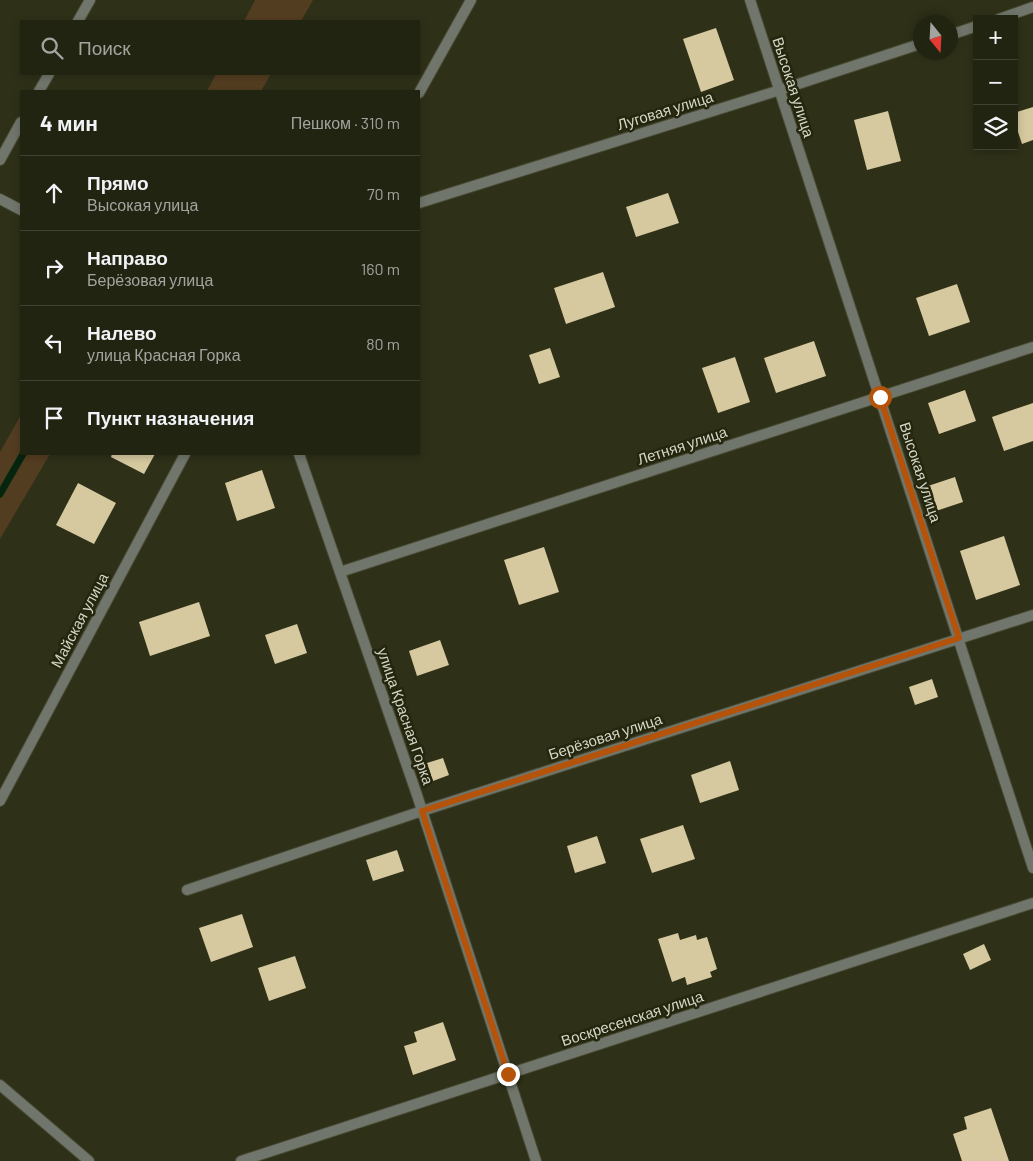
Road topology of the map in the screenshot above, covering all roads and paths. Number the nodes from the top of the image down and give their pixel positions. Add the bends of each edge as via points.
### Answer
1 (90, 0) edge
2 (471, 0) edge
3 (750, 0) edge
4 (1033, 8) edge
5 (1011, 15) edge
6 (79, 20) edge
7 (973, 27) edge
8 (958, 32) edge
9 (913, 46) edge
10 (48, 75) edge
11 (40, 90) edge
12 (780, 90) junction
13 (420, 91) edge
14 (20, 124) edge
15 (0, 160) edge
16 (0, 199) edge
17 (420, 203) edge
18 (20, 209) edge
19 (1033, 348) edge
20 (880, 397) junction
21 (185, 455) edge
22 (299, 455) edge
23 (340, 572) junction
24 (1033, 615) edge
25 (959, 638) junction
26 (0, 801) edge
27 (422, 811) junction
28 (1033, 868) edge
29 (187, 890) dead end
30 (1033, 903) edge
31 (508, 1074) junction
32 (0, 1085) edge
33 (89, 1161) edge
34 (241, 1161) edge
35 (536, 1161) edge

1 - 6 street
2 - 13 street
3 - 12 street, Высокая улица
4 - 5 street
7 - 8 street
9 - 12 street, Луговая улица
10 - 11 street
12 - 17 street, Луговая улица
12 - 20 street, Высокая улица
14 - 15 street
16 - 18 street
19 - 20 street, Летняя улица
20 - 23 street, Летняя улица
20 - 25 street, Высокая улица
21 - 26 street, Майская улица
22 - 23 street, улица Красная Горка
23 - 27 street, улица Красная Горка
24 - 25 street, Берёзовая улица
25 - 27 street, Берёзовая улица
25 - 28 street, Высокая улица
27 - 29 street, Берёзовая улица
27 - 31 street, улица Красная Горка
30 - 31 street, Воскресенская улица
31 - 34 street, Воскресенская улица
31 - 35 street, улица Красная Горка
32 - 33 street

